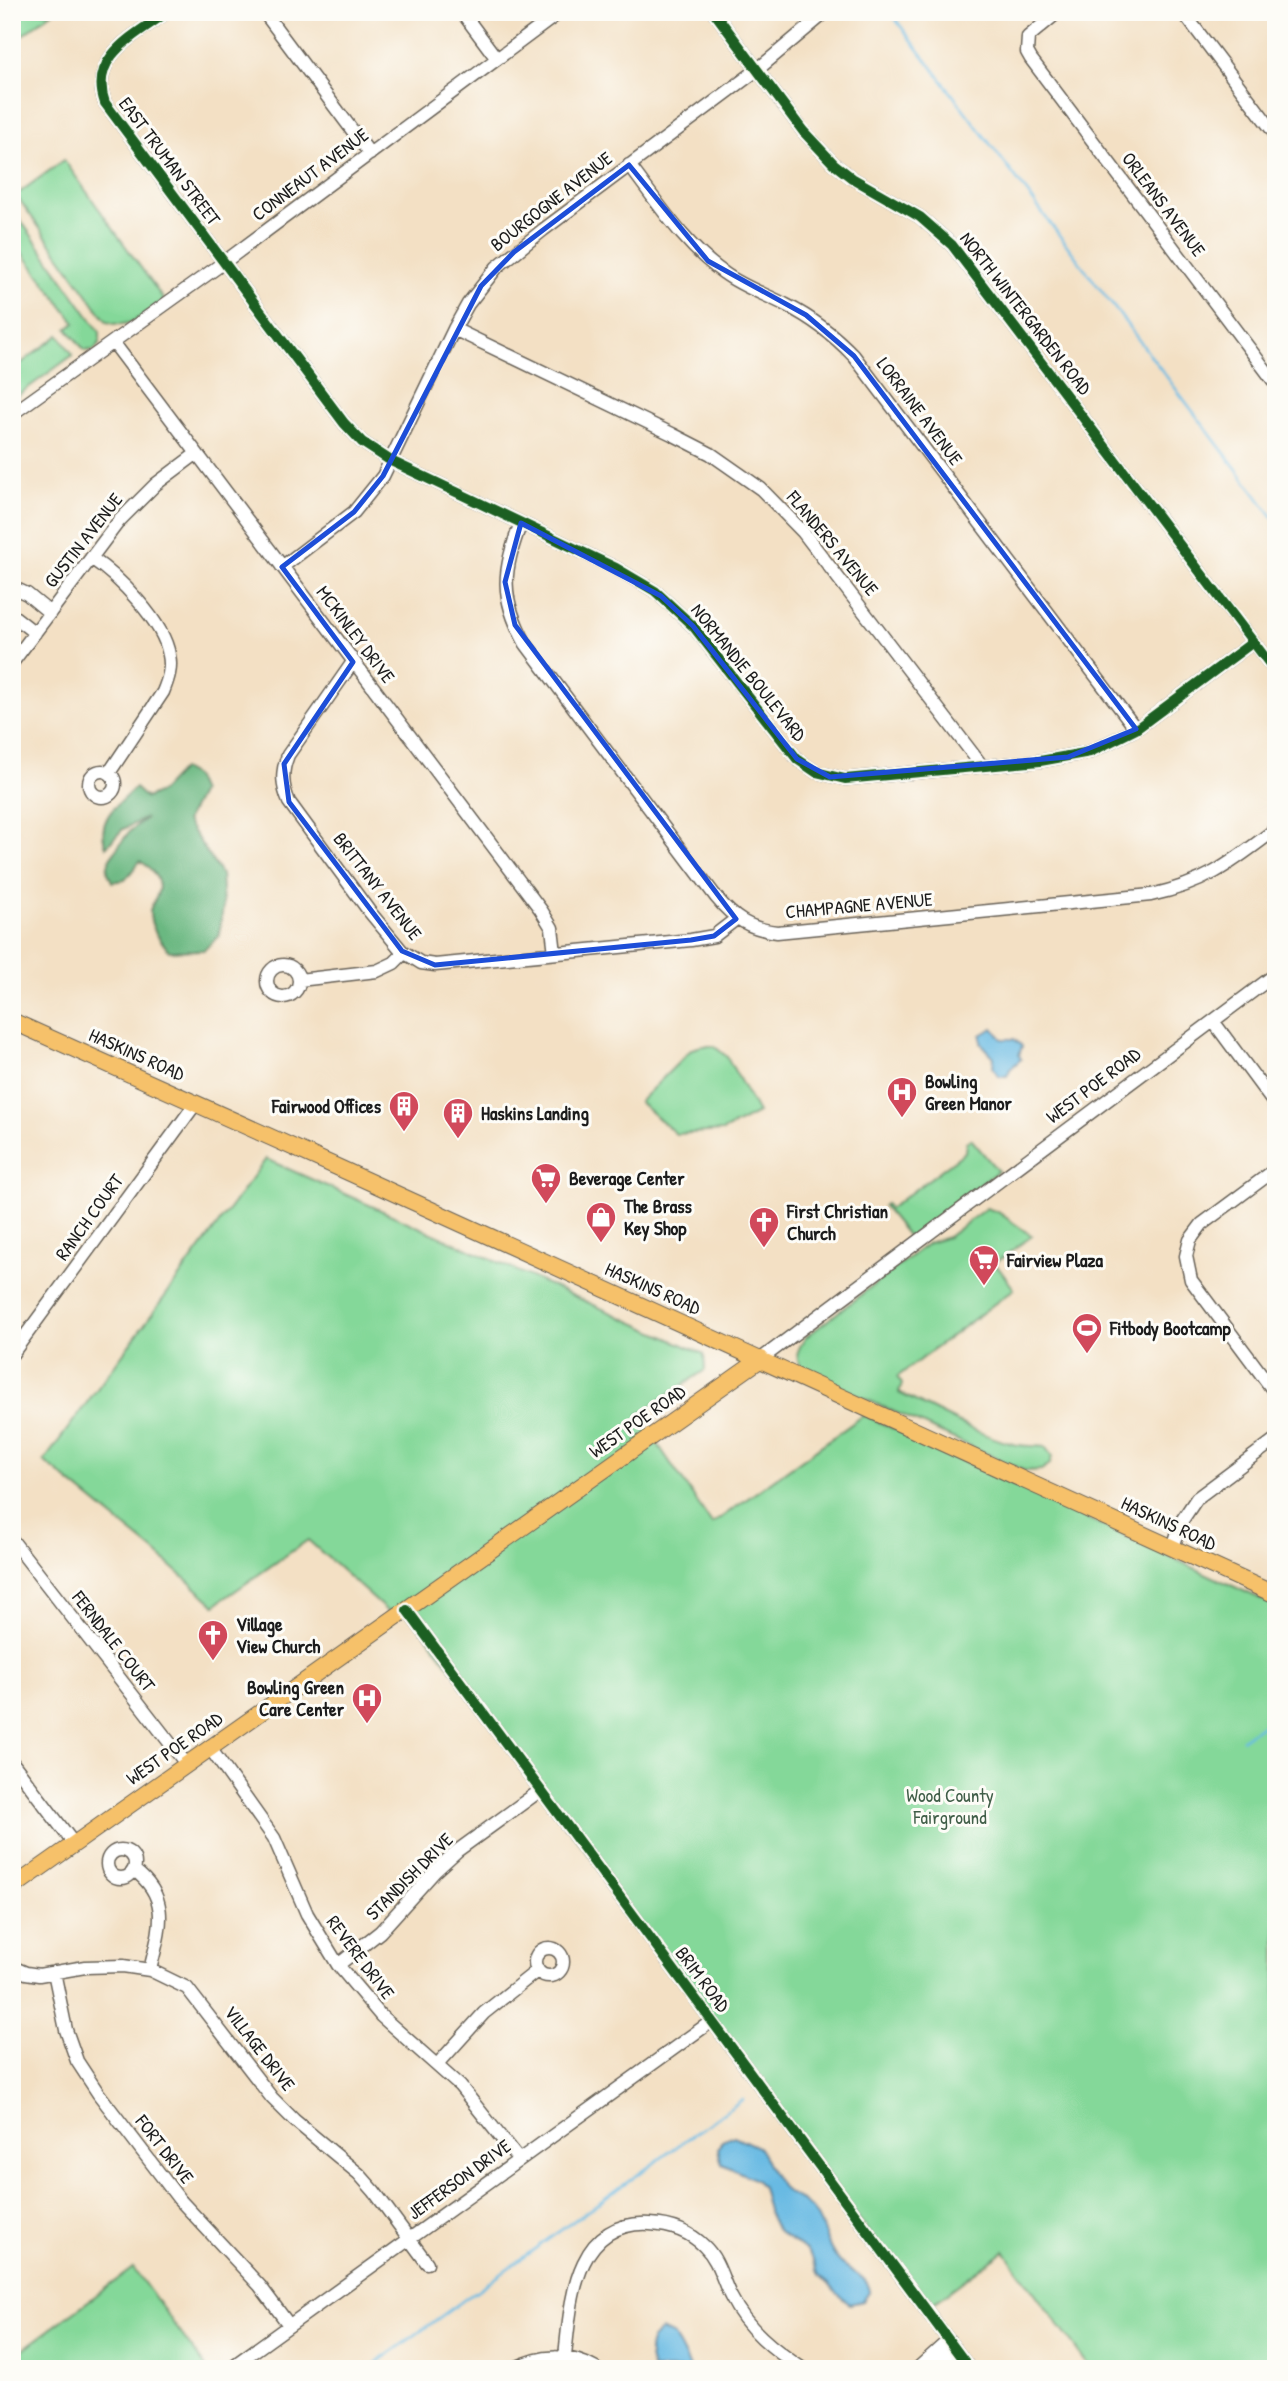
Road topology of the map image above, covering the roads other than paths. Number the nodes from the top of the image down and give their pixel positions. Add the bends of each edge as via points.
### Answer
1 (167, 12) edge
2 (264, 12) edge
3 (462, 12) edge
4 (560, 12) edge
5 (714, 12) edge
6 (826, 12) edge
7 (1058, 12) edge
8 (1184, 12) edge
9 (497, 59) junction
10 (757, 69) junction
11 (1276, 135) edge
12 (370, 154) junction
13 (629, 165) junction
14 (223, 263) junction
15 (454, 329) junction
16 (113, 342) junction
17 (1276, 384) edge
18 (12, 414) edge
19 (196, 454) junction
20 (391, 461) junction
21 (521, 523) junction
22 (91, 558) junction
23 (282, 568) junction
24 (12, 587) edge
25 (50, 613) junction
26 (12, 615) edge
27 (36, 633) junction
28 (1253, 642) junction
29 (353, 662) junction
30 (12, 663) edge
31 (1276, 672) edge
32 (1136, 729) junction
33 (982, 766) junction
34 (109, 773) dead end
35 (1276, 829) edge
36 (736, 919) junction
37 (404, 953) junction
38 (555, 953) junction
39 (1276, 974) edge
40 (299, 980) dead end
41 (12, 1021) edge
42 (1213, 1021) junction
43 (196, 1103) junction
44 (1276, 1106) edge
45 (1276, 1169) edge
46 (12, 1354) edge
47 (761, 1359) junction
48 (1276, 1394) edge
49 (1276, 1439) edge
50 (12, 1540) edge
51 (1173, 1548) junction
52 (1276, 1595) edge
53 (407, 1610) junction
54 (210, 1748) junction
55 (12, 1762) edge
56 (187, 1765) junction
57 (541, 1790) junction
58 (74, 1844) junction
59 (134, 1870) dead end
60 (12, 1888) edge
61 (338, 1965) junction
62 (12, 1967) edge
63 (150, 1970) junction
64 (538, 1970) dead end
65 (54, 1972) junction
66 (712, 2021) junction
67 (437, 2066) junction
68 (519, 2161) junction
69 (410, 2239) junction
70 (427, 2263) dead end
71 (289, 2325) junction
72 (952, 2344) junction
73 (565, 2356) junction
74 (229, 2369) edge
75 (513, 2369) edge
76 (596, 2369) edge
77 (803, 2369) edge
78 (917, 2369) edge
79 (931, 2369) edge
80 (970, 2369) edge

1 - 14 street, EAST TRUMAN STREET via 109,58 101,76 102,95 109,111
2 - 12 street
3 - 9 street
4 - 9 street, CONNEAUT AVENUE
5 - 10 street, NORTH WINTERGARDEN ROAD
6 - 10 street, BOURGOGNE AVENUE
7 - 17 street, ORLEANS AVENUE via 1028,37 1031,59
8 - 11 street
9 - 12 street, CONNEAUT AVENUE
10 - 13 street, BOURGOGNE AVENUE
10 - 28 street, NORTH WINTERGARDEN ROAD via 834,164 920,216 952,244
12 - 14 street, CONNEAUT AVENUE
13 - 15 street, BOURGOGNE AVENUE via 497,267
13 - 32 street, LORRAINE AVENUE via 673,224 708,261 745,286 806,315 854,356
14 - 16 street, CONNEAUT AVENUE
14 - 20 street, NORMANDIE BOULEVARD via 344,422 362,442
15 - 20 street, BOURGOGNE AVENUE
15 - 33 street, FLANDERS AVENUE via 711,454 761,489 803,532
16 - 18 street, CONNEAUT AVENUE
16 - 19 street, MCKINLEY DRIVE
19 - 22 street, GUSTIN AVENUE via 140,499
19 - 23 street, MCKINLEY DRIVE
20 - 21 street, NORMANDIE BOULEVARD
20 - 23 street, BOURGOGNE AVENUE via 354,512
21 - 33 street, NORMANDIE BOULEVARD via 636,579 678,610 786,748 809,768 845,779
21 - 36 street, CHAMPAGNE AVENUE via 505,582 515,625 539,663
22 - 25 street, GUSTIN AVENUE
22 - 34 street via 136,599 164,638 170,661 163,692
23 - 29 street, MCKINLEY DRIVE
24 - 25 street
25 - 27 street, GUSTIN AVENUE
26 - 27 street
27 - 30 street, GUSTIN AVENUE
28 - 31 street, NORTH WINTERGARDEN ROAD
28 - 32 street, NORMANDIE BOULEVARD
29 - 37 street, BRITTANY AVENUE via 288,755 283,783 289,802
29 - 38 street, MCKINLEY DRIVE via 541,910 552,928
32 - 33 street, NORMANDIE BOULEVARD via 1090,752
35 - 36 street, CHAMPAGNE AVENUE via 1208,877 1151,895 778,932
36 - 38 street, BRITTANY AVENUE via 706,938
37 - 38 street, BRITTANY AVENUE via 435,965
37 - 40 street via 377,971
39 - 42 street, WEST POE ROAD
41 - 43 main road, HASKINS ROAD
42 - 44 street
42 - 47 street, WEST POE ROAD
43 - 46 street, RANCH COURT
43 - 47 main road, HASKINS ROAD
45 - 48 street via 1202,1224 1190,1240 1186,1256 1191,1280
47 - 51 main road, HASKINS ROAD
47 - 53 main road, WEST POE ROAD
49 - 51 street via 1197,1498 1181,1521
50 - 56 street, FERNDALE COURT
51 - 52 main road, HASKINS ROAD
53 - 54 main road, WEST POE ROAD
53 - 57 street, BRIM ROAD
54 - 56 main road, WEST POE ROAD
54 - 61 street, REVERE DRIVE via 274,1838 307,1914
55 - 58 street
56 - 58 main road, WEST POE ROAD
57 - 61 street, STANDISH DRIVE via 457,1851 380,1932
57 - 66 street, BRIM ROAD
58 - 60 main road, WEST POE ROAD
59 - 63 street via 157,1896 162,1912
61 - 67 street, REVERE DRIVE via 381,2016
62 - 65 street, VILLAGE DRIVE via 39,1975
63 - 65 street, VILLAGE DRIVE via 107,1966
63 - 69 street, VILLAGE DRIVE via 195,1996 272,2098 359,2174
64 - 67 street via 484,2013
65 - 71 street, FORT DRIVE via 77,2061 98,2093 179,2199 241,2263
66 - 68 street, JEFFERSON DRIVE
66 - 72 street, BRIM ROAD
67 - 68 street, REVERE DRIVE via 475,2102
68 - 69 street, JEFFERSON DRIVE
69 - 70 street, VILLAGE DRIVE
69 - 71 street, JEFFERSON DRIVE
71 - 74 street, JEFFERSON DRIVE
72 - 78 street
72 - 79 street
72 - 80 street, BRIM ROAD
73 - 75 street via 549,2356
73 - 76 street
73 - 77 street via 573,2291 587,2255 609,2234 645,2224 672,2227 704,2246 747,2322

